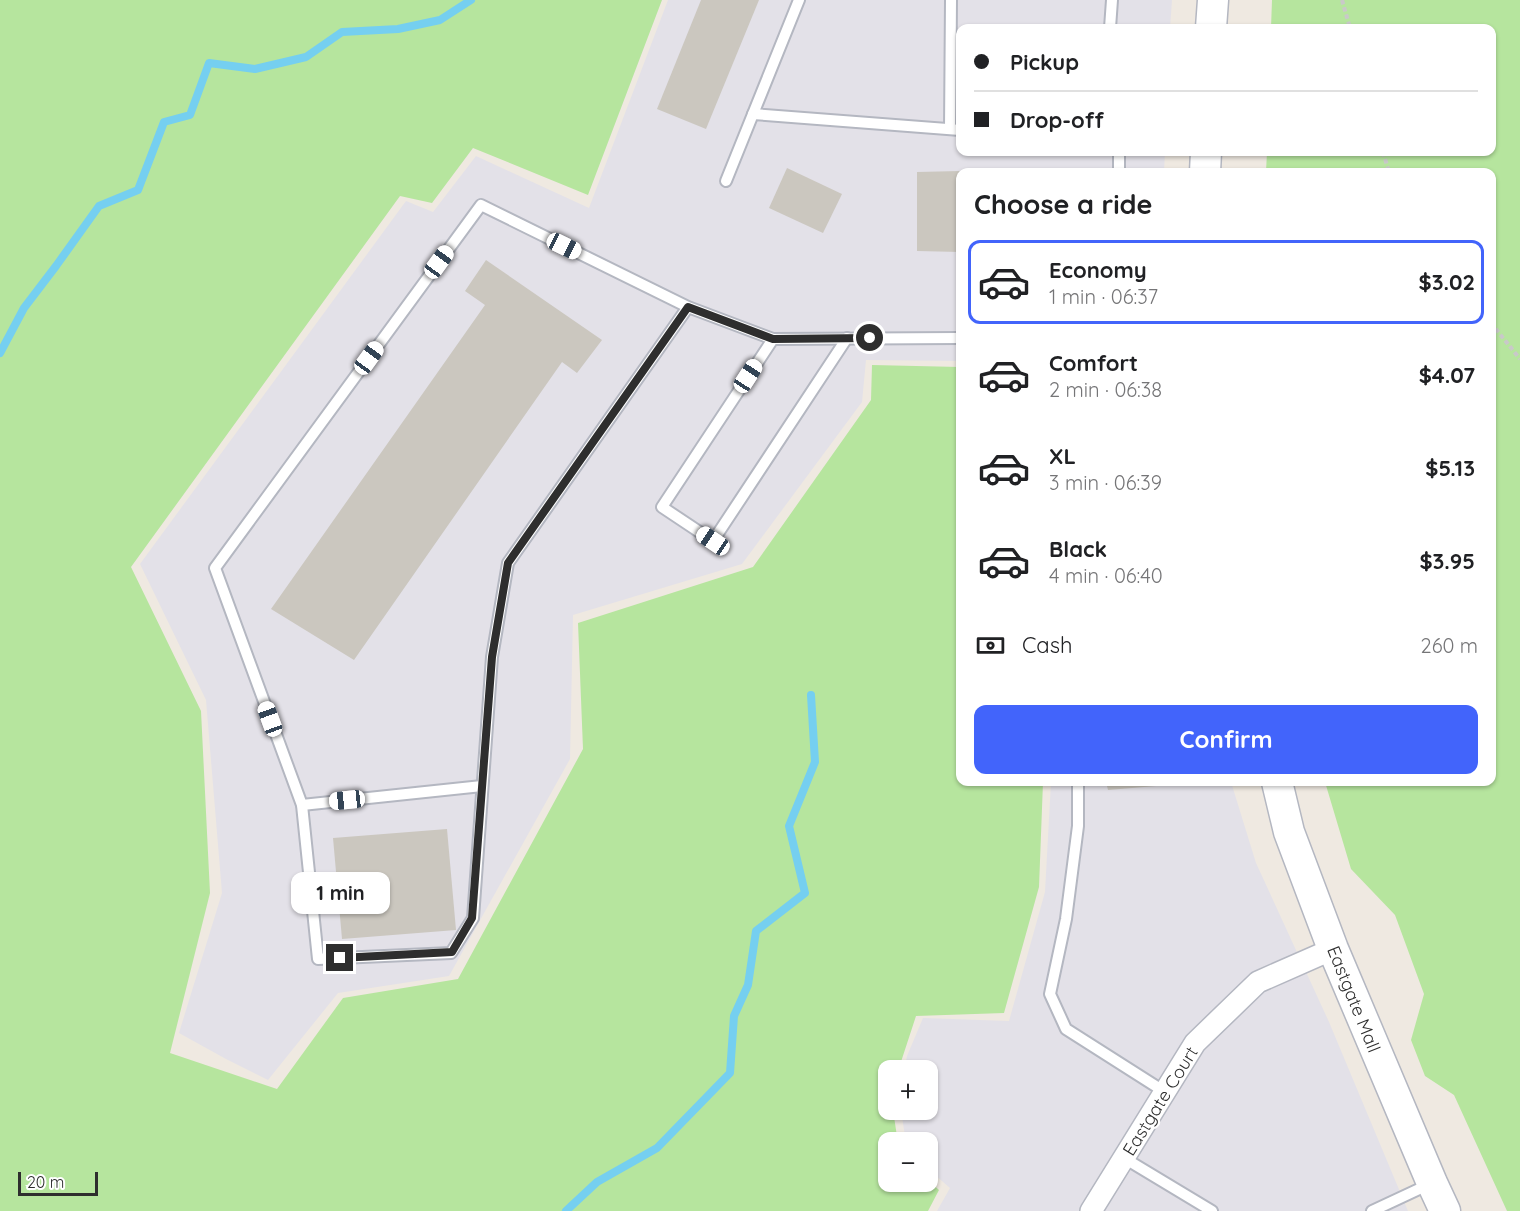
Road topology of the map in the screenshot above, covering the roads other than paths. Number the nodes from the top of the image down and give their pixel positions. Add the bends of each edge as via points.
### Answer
1 (799, 0) edge
2 (951, 0) edge
3 (1112, 0) edge
4 (1213, 0) edge
5 (1110, 24) edge
6 (1211, 24) edge
7 (753, 114) junction
8 (955, 129) edge
9 (726, 181) dead end
10 (688, 307) junction
11 (847, 338) junction
12 (956, 338) edge
13 (773, 339) junction
14 (482, 786) junction
15 (1078, 786) edge
16 (1278, 786) edge
17 (302, 805) junction
18 (1334, 949) junction
19 (1165, 1092) junction
20 (1124, 1158) junction
21 (1432, 1183) junction
22 (1091, 1211) edge
23 (1212, 1211) edge
24 (1372, 1211) edge
25 (1445, 1211) edge

1 - 7 lane
2 - 8 lane
3 - 5 lane
4 - 6 main road
7 - 8 lane
7 - 9 lane
10 - 13 lane
10 - 14 lane via 508,563 492,657
10 - 17 lane via 481,205 215,568
11 - 12 lane
11 - 13 lane
11 - 13 lane via 713,541 662,507
14 - 17 lane
14 - 17 lane via 472,918 452,952 318,959
15 - 19 lane via 1078,825 1066,919 1050,994 1066,1029
16 - 18 main road, Eastgate Mall via 1289,832
18 - 19 street, Eastgate Court via 1258,982 1195,1043
18 - 21 main road, Eastgate Mall
19 - 20 street, Eastgate Court
20 - 22 street, Eastgate Court
20 - 23 lane
21 - 24 lane
21 - 25 main road, Eastgate Mall

